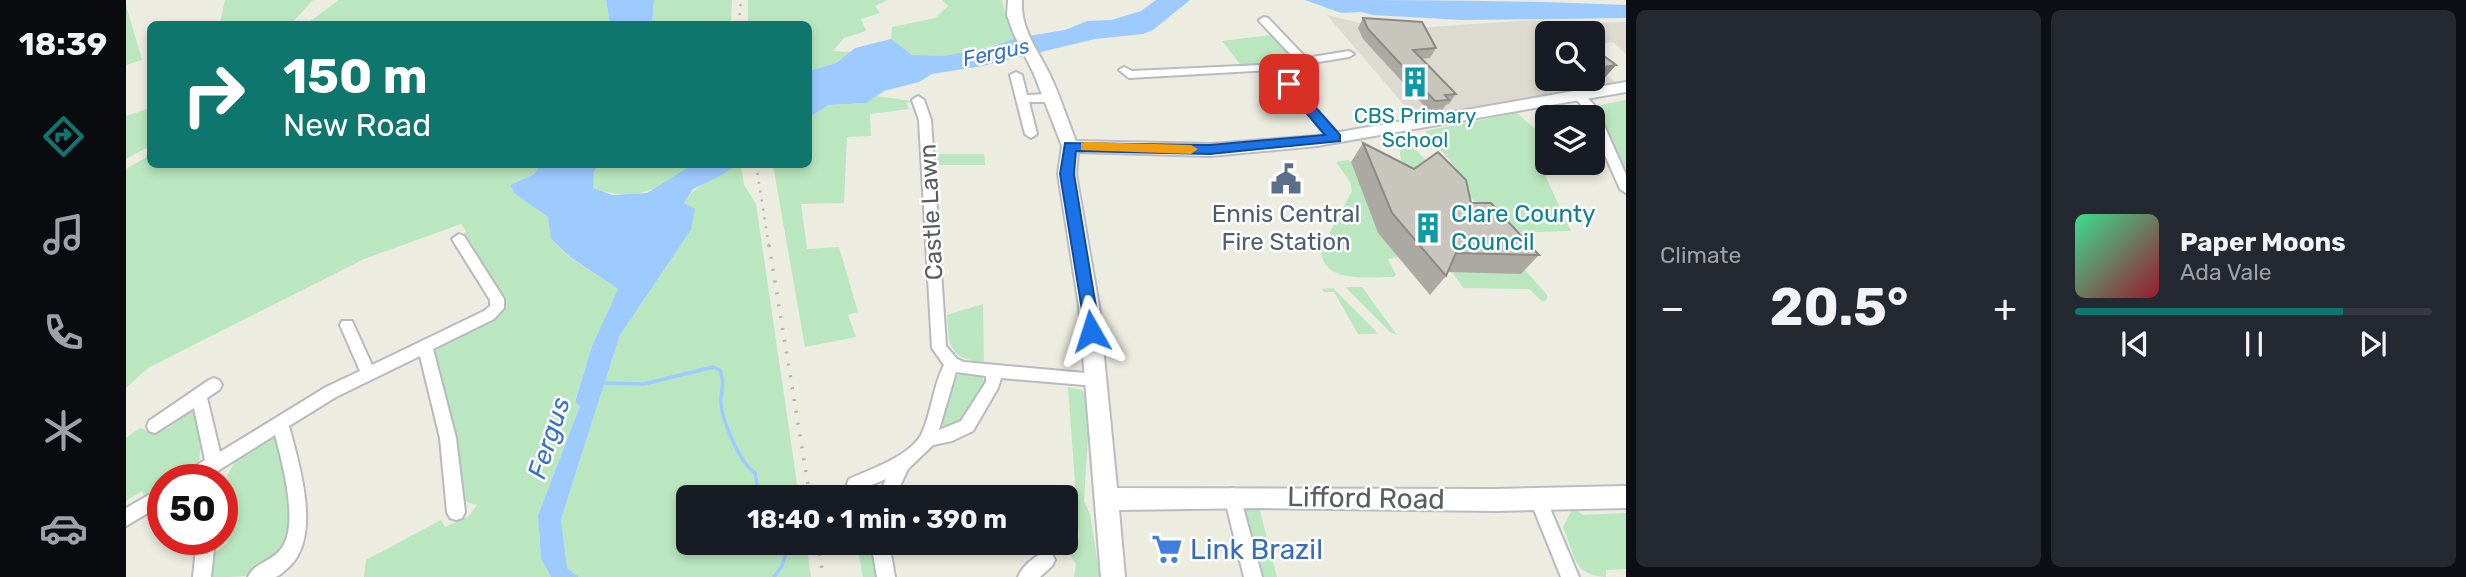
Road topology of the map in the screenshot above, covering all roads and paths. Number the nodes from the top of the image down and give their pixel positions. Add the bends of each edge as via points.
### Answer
1 (1015, 0) edge
2 (1264, 20) dead end
3 (1020, 32) joint
4 (1349, 54) dead end
5 (1303, 61) junction
6 (1273, 66) junction
7 (1125, 70) dead end
8 (1016, 75) dead end
9 (1626, 87) edge
10 (1579, 96) junction
11 (1051, 98) junction
12 (1022, 99) junction
13 (918, 100) dead end
14 (1031, 134) dead end
15 (1335, 138) junction
16 (1070, 146) junction
17 (1626, 189) edge
18 (458, 239) dead end
19 (347, 325) dead end
20 (425, 347) junction
21 (952, 364) junction
22 (995, 370) junction
23 (368, 373) junction
24 (1096, 380) junction
25 (214, 385) dead end
26 (199, 395) junction
27 (280, 422) junction
28 (155, 426) dead end
29 (928, 439) junction
30 (214, 464) joint
31 (902, 464) junction
32 (855, 484) dead end
33 (892, 485) edge
34 (1232, 496) junction
35 (1626, 497) edge
36 (1106, 498) junction
37 (1538, 500) junction
38 (147, 505) edge
39 (456, 512) dead end
40 (126, 518) edge
41 (204, 555) edge
42 (882, 555) edge
43 (1046, 560) dead end
44 (202, 577) edge
45 (257, 577) edge
46 (886, 577) edge
47 (1027, 577) edge
48 (1112, 577) edge
49 (1253, 577) edge
50 (1570, 577) edge

1 - 3 main road
2 - 5 street
3 - 11 main road
4 - 5 street
5 - 6 street
6 - 7 street via 1129,75
6 - 15 street
8 - 12 street
9 - 10 main road
10 - 15 main road
10 - 17 street via 1590,107
11 - 12 street
11 - 16 main road
12 - 14 street
13 - 21 street, Castle Lawn via 925,120 939,348
15 - 16 main road via 1210,150
16 - 24 main road via 1067,174
18 - 20 street via 497,299 497,308
19 - 23 street
20 - 23 street
20 - 39 street via 448,438
21 - 22 street
21 - 29 street
22 - 24 street
22 - 29 street via 993,383 967,426
23 - 27 street
24 - 36 main road
25 - 26 street
26 - 28 street
26 - 30 street
27 - 30 street
27 - 45 street via 297,516 295,534 293,547 282,562
29 - 31 street
31 - 32 street
31 - 33 street
34 - 36 main road, Lifford Road
34 - 37 main road, Lifford Road
34 - 49 street
35 - 37 main road, Lifford Road
36 - 48 main road
37 - 50 street
38 - 40 street
41 - 44 street
42 - 46 street
43 - 47 street

